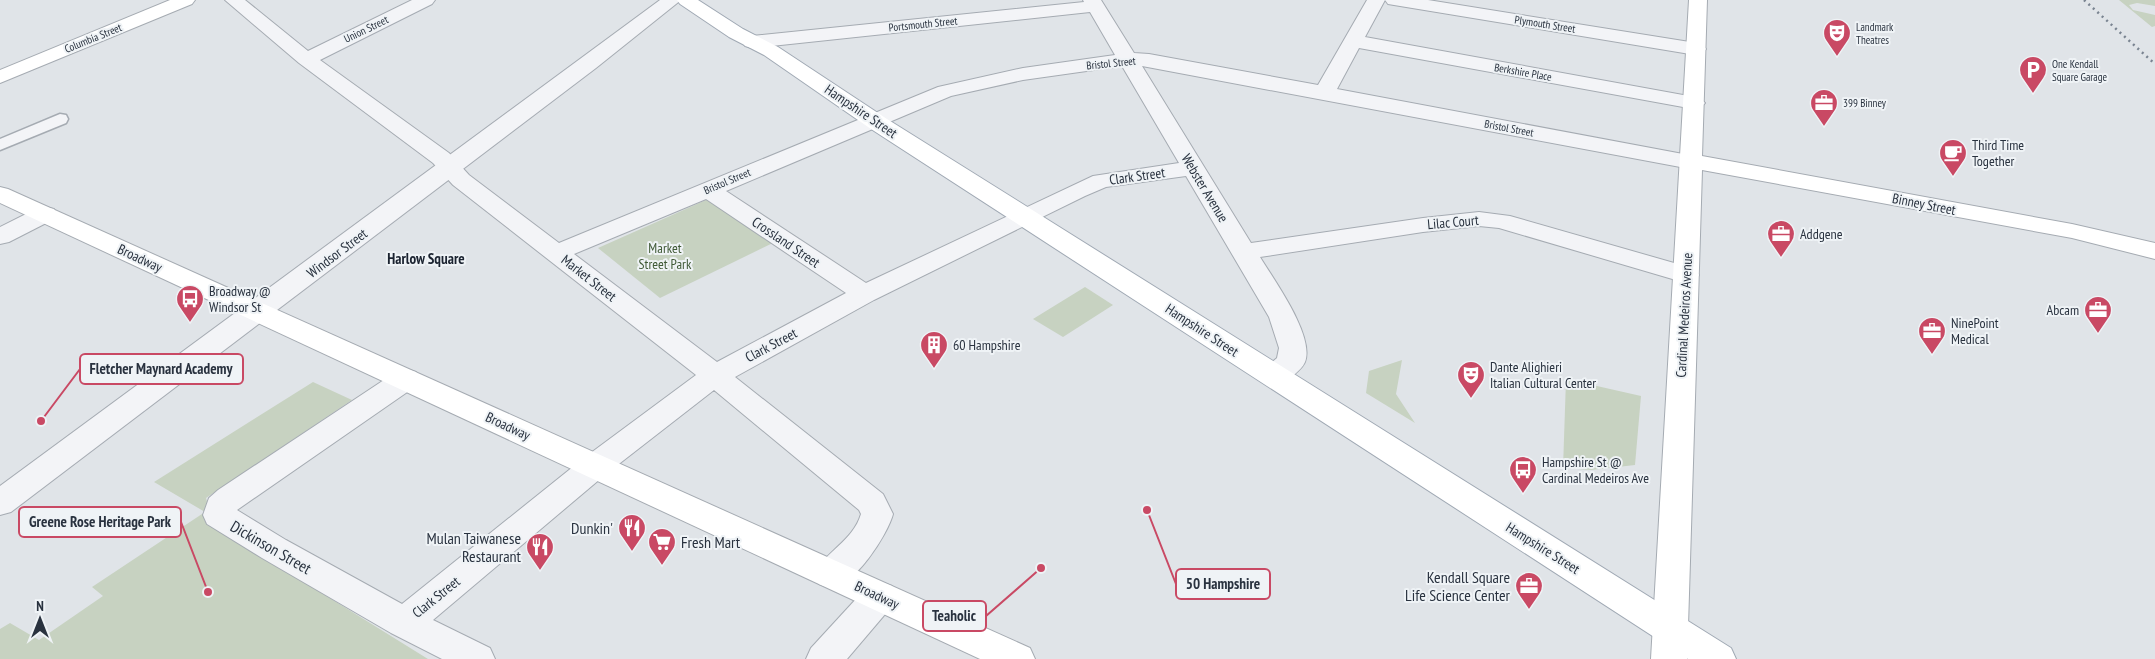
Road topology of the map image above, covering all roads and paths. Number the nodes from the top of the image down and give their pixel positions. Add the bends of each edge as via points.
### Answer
1 (186, 0) edge
2 (234, 0) edge
3 (426, 0) edge
4 (672, 0) edge
5 (686, 0) edge
6 (1376, 0) edge
7 (1394, 0) edge
8 (1698, 0) edge
9 (1094, 3) edge
10 (1352, 41) junction
11 (752, 42) junction
12 (1696, 49) junction
13 (306, 59) junction
14 (1127, 59) junction
15 (0, 77) edge
16 (1324, 91) junction
17 (1694, 103) junction
18 (60, 119) dead end
19 (874, 120) junction
20 (0, 144) edge
21 (1691, 161) junction
22 (450, 168) junction
23 (1192, 168) junction
24 (707, 189) junction
25 (0, 194) edge
26 (45, 214) junction
27 (1024, 216) junction
28 (0, 237) edge
29 (2155, 251) edge
30 (1243, 252) junction
31 (556, 253) junction
32 (1686, 275) junction
33 (865, 294) junction
34 (257, 311) junction
35 (714, 376) junction
36 (1274, 376) junction
37 (406, 379) junction
38 (595, 466) junction
39 (0, 503) edge
40 (831, 574) junction
41 (880, 596) junction
42 (404, 623) junction
43 (1670, 645) edge
44 (477, 659) edge
45 (824, 659) edge
46 (1017, 659) edge
47 (1718, 659) edge

1 - 15 main road, Columbia Street
2 - 13 street, Market Street
3 - 13 street, Union Street
4 - 22 street, Windsor Street
5 - 11 main road, Hampshire Street
6 - 10 street
7 - 12 street, Plymouth Street
8 - 12 main road, Cardinal Medeiros Avenue
9 - 11 street, Portsmouth Street
9 - 14 street, Webster Avenue
10 - 16 street
10 - 17 street, Berkshire Place
11 - 19 main road, Hampshire Street via 771,51
12 - 17 main road, Cardinal Medeiros Avenue
13 - 22 street, Market Street via 435,153
14 - 16 street, Bristol Street via 1149,60
14 - 19 street, Bristol Street via 1023,74 944,91
14 - 23 street, Webster Avenue
16 - 21 street, Bristol Street
17 - 21 main road, Cardinal Medeiros Avenue
18 - 20 street
19 - 24 street, Bristol Street
19 - 27 main road, Hampshire Street
21 - 29 main road, Binney Street via 2072,231
21 - 32 main road, Cardinal Medeiros Avenue
22 - 31 street, Market Street
22 - 34 street, Windsor Street
23 - 27 street, Clark Street via 1101,181
23 - 30 street, Webster Avenue
24 - 31 street, Bristol Street
24 - 33 street, Crossland Street
25 - 26 main road, Broadway
26 - 28 street
26 - 34 main road, Broadway
27 - 33 street, Clark Street
27 - 36 main road, Hampshire Street
30 - 32 street, Lilac Court via 1422,224 1479,219 1501,221
30 - 36 street, Webster Avenue via 1283,318 1293,348 1291,362
31 - 35 street, Market Street
32 - 43 main road, Cardinal Medeiros Avenue
33 - 35 street, Clark Street
34 - 37 main road, Broadway
34 - 39 street, Windsor Street
35 - 38 street, Clark Street
35 - 40 street, Market Street via 875,506 876,520 862,545
36 - 43 main road, Hampshire Street
37 - 38 main road, Broadway
37 - 42 street, Dickinson Street via 229,498 219,512 220,517 231,524
38 - 40 main road, Broadway
38 - 42 street, Clark Street
40 - 41 main road, Broadway
41 - 45 street
41 - 46 main road, Broadway
42 - 44 street, Dickinson Street
43 - 47 main road, Hampshire Street

